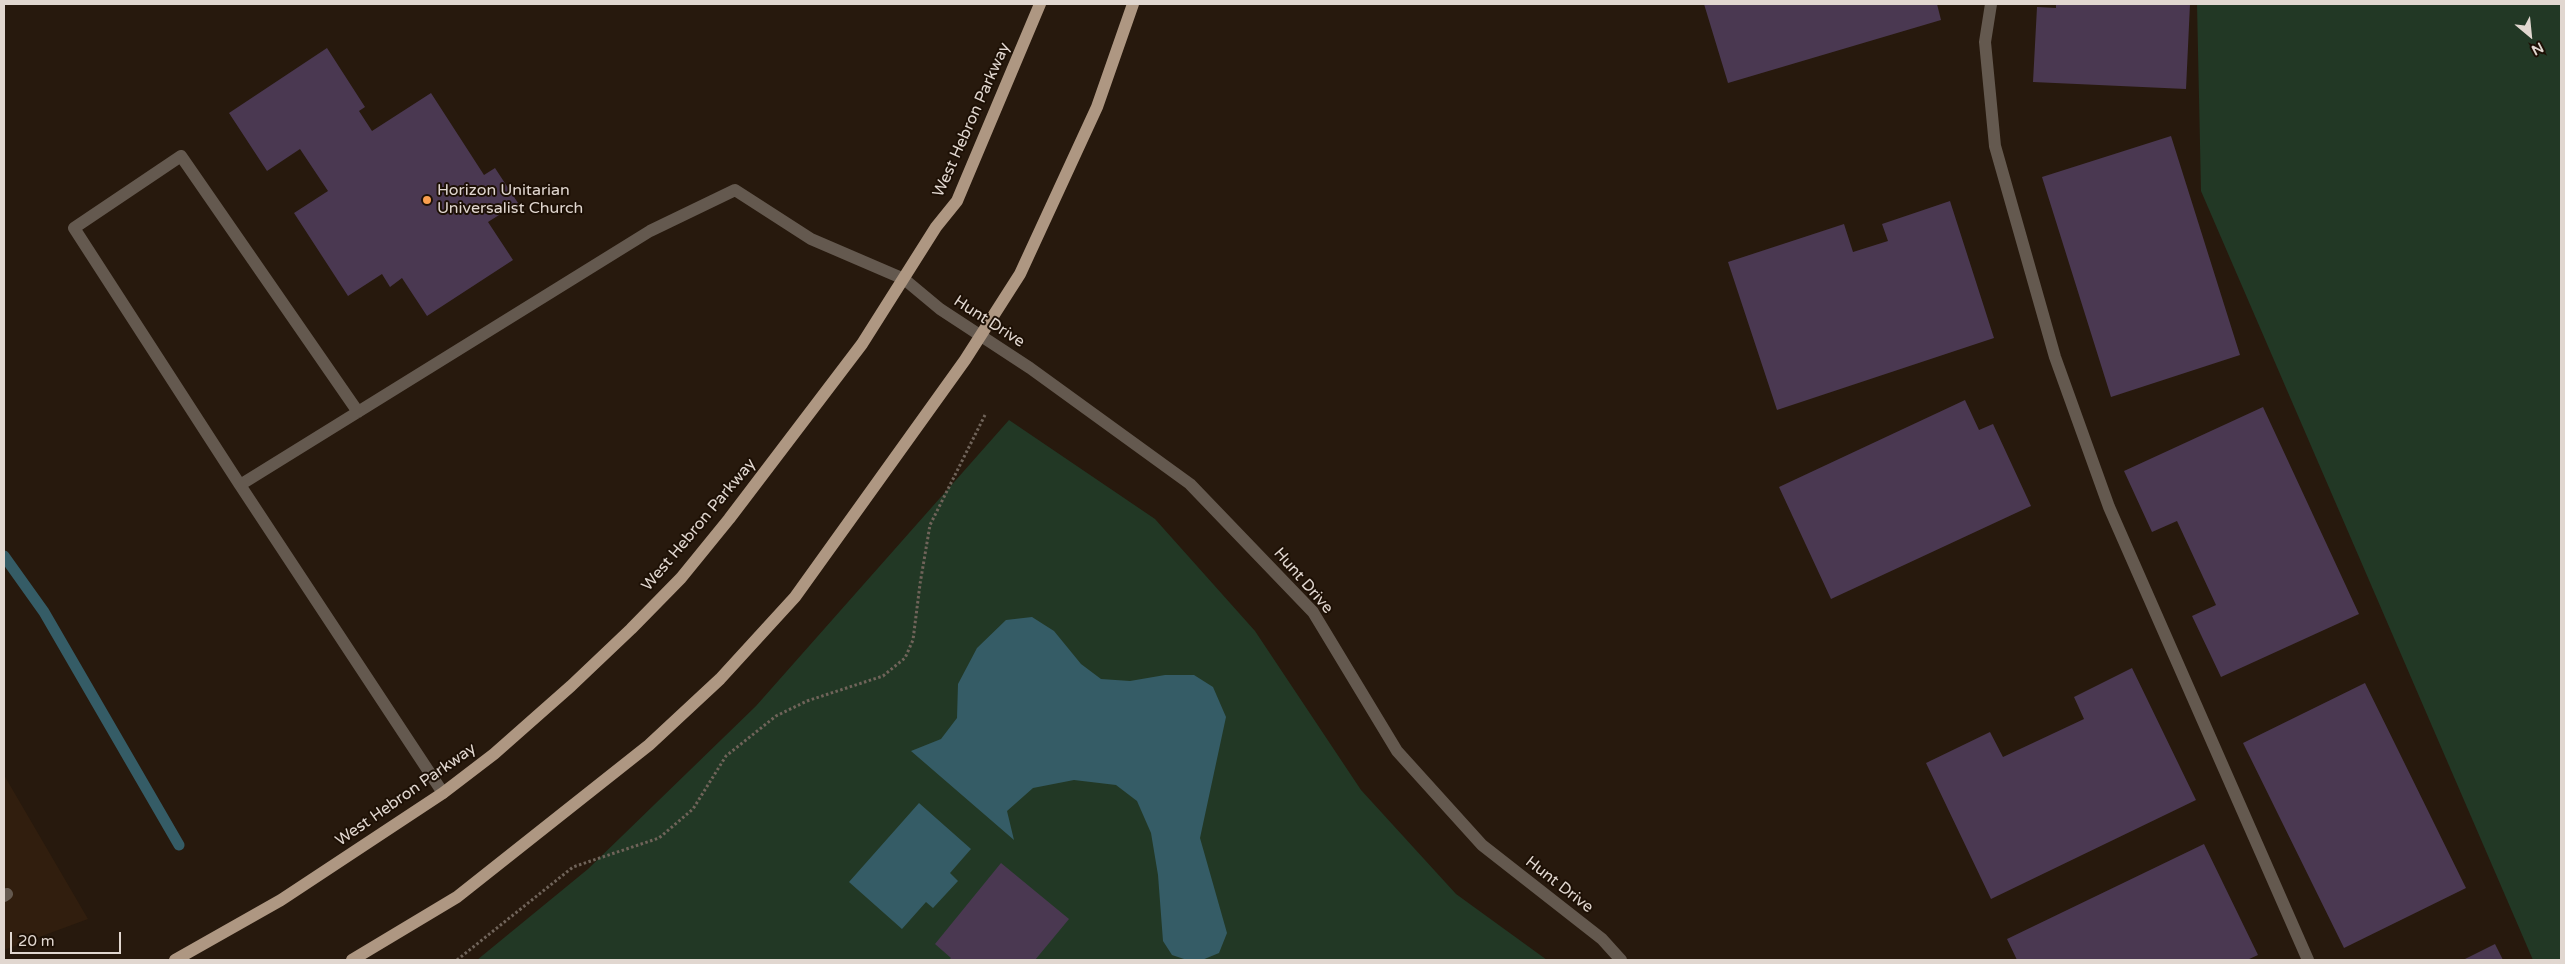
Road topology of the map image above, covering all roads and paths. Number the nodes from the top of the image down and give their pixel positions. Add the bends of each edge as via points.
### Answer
1 (1040, 4) edge
2 (1132, 4) edge
3 (1991, 4) edge
4 (904, 279) junction
5 (981, 334) junction
6 (358, 412) junction
7 (985, 415) dead end
8 (240, 484) junction
9 (443, 793) junction
10 (176, 960) edge
11 (352, 960) edge
12 (457, 960) edge
13 (1621, 960) edge
14 (2308, 960) edge

1 - 4 main road, West Hebron Parkway via 958,201 936,227
2 - 5 main road via 1097,107 1057,198 1020,274
3 - 14 street via 1985,42 1995,146 2055,356 2109,507
4 - 5 street, Hunt Drive via 940,309
4 - 6 street, Hunt Drive via 811,239 735,190 650,231
4 - 9 main road, West Hebron Parkway via 862,344 681,578 572,686 494,754
5 - 11 main road via 795,597 720,679 649,745 465,891
5 - 13 street, Hunt Drive via 1190,484 1313,612 1396,751 1482,845 1602,939
6 - 8 street
6 - 8 street via 181,156 74,228
7 - 12 path via 930,525 913,640 905,658 883,676 776,716 726,756 693,809 659,838 573,868
8 - 9 street
9 - 10 main road, West Hebron Parkway via 281,900

